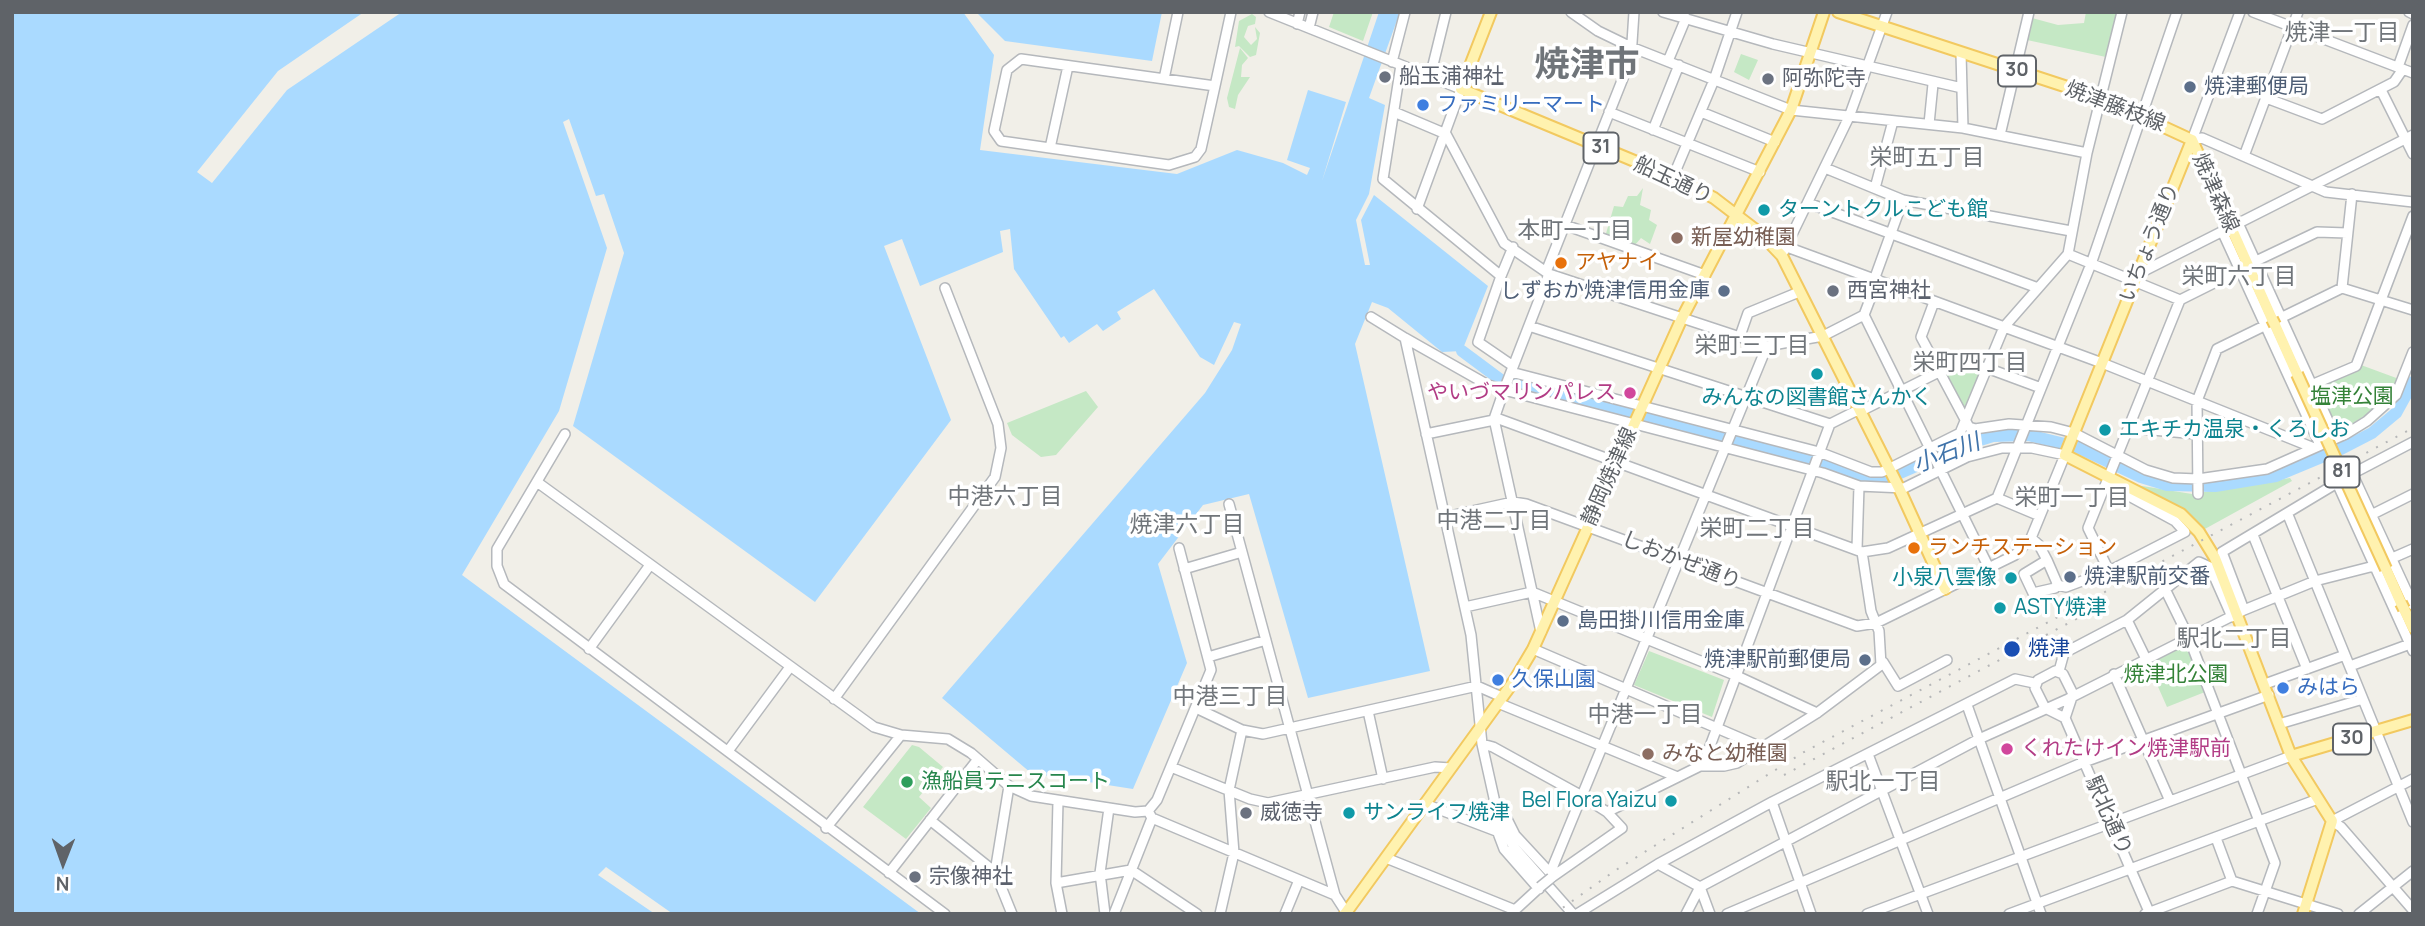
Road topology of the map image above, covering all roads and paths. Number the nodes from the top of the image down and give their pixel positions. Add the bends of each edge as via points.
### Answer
1 (1178, 12) edge
2 (1231, 12) edge
3 (1269, 12) edge
4 (1300, 12) edge
5 (1313, 12) edge
6 (1405, 12) edge
7 (1446, 12) edge
8 (1491, 12) edge
9 (1571, 12) edge
10 (1634, 12) edge
11 (1663, 12) edge
12 (1737, 12) edge
13 (1824, 12) edge
14 (1838, 12) edge
15 (1887, 12) edge
16 (2029, 12) edge
17 (2122, 12) edge
18 (2176, 12) edge
19 (2240, 12) edge
20 (2253, 12) edge
21 (2298, 12) edge
22 (1686, 18) junction
23 (1297, 24) junction
24 (2413, 25) edge
25 (1883, 27) junction
26 (2292, 27) junction
27 (1309, 29) junction
28 (1729, 31) junction
29 (1631, 47) junction
30 (1961, 53) junction
31 (1812, 54) junction
32 (1668, 61) junction
33 (1393, 62) junction
34 (1679, 65) junction
35 (1068, 66) junction
36 (1868, 68) junction
37 (2400, 68) junction
38 (2014, 71) junction
39 (2413, 73) edge
40 (1430, 77) junction
41 (1164, 79) junction
42 (1714, 80) junction
43 (1933, 84) junction
44 (1215, 86) junction
45 (1962, 88) junction
46 (1461, 89) junction
47 (2381, 90) junction
48 (2101, 98) junction
49 (2266, 98) junction
50 (1791, 110) junction
51 (1394, 112) junction
52 (1609, 112) junction
53 (1701, 112) junction
54 (2141, 116) junction
55 (1849, 117) junction
56 (1893, 121) junction
57 (1929, 124) junction
58 (1963, 128) junction
59 (1653, 130) junction
60 (1446, 134) junction
61 (2000, 135) junction
62 (2409, 137) edge
63 (2192, 140) junction
64 (1775, 142) junction
65 (1686, 144) junction
66 (1595, 146) junction
67 (1050, 148) junction
68 (2087, 153) junction
69 (2413, 154) edge
70 (2244, 156) junction
71 (1825, 168) junction
72 (1760, 172) junction
73 (1673, 177) junction
74 (2311, 187) junction
75 (1875, 188) junction
76 (2352, 194) junction
77 (1903, 200) junction
78 (2413, 202) edge
79 (1808, 203) junction
80 (1417, 209) junction
81 (1736, 215) junction
82 (2413, 216) edge
83 (1565, 225) junction
84 (2230, 227) junction
85 (2071, 231) junction
86 (1891, 233) junction
87 (2347, 233) junction
88 (1513, 247) junction
89 (1784, 251) junction
90 (2068, 254) junction
91 (2256, 261) junction
92 (2091, 264) junction
93 (2240, 270) junction
94 (1548, 273) junction
95 (1706, 275) junction
96 (1501, 276) junction
97 (2136, 278) junction
98 (1875, 280) junction
99 (945, 288) dead end
100 (2038, 288) junction
101 (2342, 288) junction
102 (1799, 292) junction
103 (2180, 300) junction
104 (2379, 300) junction
105 (1934, 302) junction
106 (2413, 310) edge
107 (1864, 316) junction
108 (1371, 317) dead end
109 (1682, 318) junction
110 (2274, 322) junction
111 (1529, 326) junction
112 (2004, 327) junction
113 (1740, 336) junction
114 (1823, 336) junction
115 (1405, 338) junction
116 (1767, 346) junction
117 (2057, 347) junction
118 (2413, 352) edge
119 (2102, 363) junction
120 (1659, 367) junction
121 (1987, 368) junction
122 (1511, 371) junction
123 (1941, 371) junction
124 (2147, 382) junction
125 (2312, 385) junction
126 (2041, 388) junction
127 (1504, 389) junction
128 (1902, 391) junction
129 (2296, 393) junction
130 (1747, 397) junction
131 (2197, 401) junction
132 (1641, 407) junction
133 (1858, 411) junction
134 (1494, 419) junction
135 (1633, 423) junction
136 (1830, 424) junction
137 (1965, 424) junction
138 (2025, 427) junction
139 (2130, 428) junction
140 (1734, 430) junction
141 (565, 434) dead end
142 (1426, 434) junction
143 (2197, 435) junction
144 (2336, 438) junction
145 (2413, 442) edge
146 (2018, 444) junction
147 (2069, 444) junction
148 (2317, 446) junction
149 (1728, 447) junction
150 (1931, 450) junction
151 (1819, 453) junction
152 (2118, 457) junction
153 (1616, 462) junction
154 (1940, 467) junction
155 (1813, 470) junction
156 (1890, 470) junction
157 (2352, 473) junction
158 (2109, 477) junction
159 (2198, 480) junction
160 (537, 482) junction
161 (2337, 483) junction
162 (1859, 486) junction
163 (1898, 486) junction
164 (2198, 494) dead end
165 (2413, 494) edge
166 (1708, 495) junction
167 (1997, 498) junction
168 (1513, 502) junction
169 (1229, 504) dead end
170 (1963, 514) junction
171 (2288, 514) junction
172 (2372, 515) junction
173 (2040, 516) junction
174 (1445, 517) junction
175 (2355, 523) junction
176 (1588, 526) junction
177 (1792, 526) junction
178 (2253, 535) junction
179 (1919, 536) junction
180 (2031, 538) junction
181 (1179, 548) dead end
182 (2413, 549) edge
183 (1859, 550) junction
184 (1242, 552) junction
185 (1680, 561) junction
186 (2047, 561) junction
187 (2388, 564) junction
188 (650, 565) junction
189 (2374, 566) junction
190 (1989, 568) junction
191 (1184, 569) junction
192 (2109, 571) junction
193 (2315, 581) junction
194 (2057, 585) junction
195 (1945, 589) junction
196 (2165, 589) junction
197 (1532, 592) junction
198 (1767, 594) junction
199 (2278, 596) junction
200 (1555, 601) junction
201 (2406, 605) edge
202 (1465, 607) junction
203 (2238, 614) junction
204 (2127, 620) junction
205 (1875, 623) junction
206 (2413, 628) edge
207 (1541, 632) junction
208 (2189, 638) junction
209 (1647, 639) junction
210 (1266, 640) junction
211 (2411, 647) edge
212 (589, 649) junction
213 (1533, 649) junction
214 (2345, 655) junction
215 (1208, 657) junction
216 (2146, 659) junction
217 (1947, 660) dead end
218 (1883, 662) junction
219 (2350, 666) junction
220 (790, 667) junction
221 (2307, 669) junction
222 (2059, 671) junction
223 (2114, 674) junction
224 (1737, 676) junction
225 (2034, 683) junction
226 (1477, 686) junction
227 (1627, 688) junction
228 (2267, 690) junction
229 (2073, 694) junction
230 (834, 699) junction
231 (2364, 699) junction
232 (1500, 700) junction
233 (1967, 705) junction
234 (1196, 708) junction
235 (2045, 708) junction
236 (1368, 711) junction
237 (1817, 713) junction
238 (2218, 714) junction
239 (2065, 718) junction
240 (2413, 720) edge
241 (2279, 724) junction
242 (1480, 727) junction
243 (1716, 728) junction
244 (1291, 729) junction
245 (1242, 730) junction
246 (2377, 731) junction
247 (901, 735) junction
248 (1979, 739) junction
249 (2143, 740) junction
250 (1482, 744) junction
251 (1603, 746) junction
252 (1761, 747) junction
253 (728, 751) junction
254 (1868, 754) junction
255 (2291, 756) junction
256 (978, 759) junction
257 (2084, 762) junction
258 (1703, 765) junction
259 (1171, 767) junction
260 (1451, 768) junction
261 (2241, 775) junction
262 (1675, 776) junction
263 (1383, 779) junction
264 (2413, 779) edge
265 (1009, 786) junction
266 (2398, 787) junction
267 (1229, 790) junction
268 (1882, 791) junction
269 (1308, 796) junction
270 (1582, 796) junction
271 (2001, 797) junction
272 (2318, 799) junction
273 (1494, 801) junction
274 (2170, 801) junction
275 (1058, 802) junction
276 (1772, 802) junction
277 (1425, 804) junction
278 (1109, 808) junction
279 (1607, 811) junction
280 (1150, 815) junction
281 (930, 820) junction
282 (2332, 821) junction
283 (2258, 822) junction
284 (2413, 822) edge
285 (2110, 823) junction
286 (826, 828) junction
287 (1496, 831) junction
288 (2216, 838) junction
289 (1785, 840) junction
290 (1901, 840) junction
291 (1234, 853) junction
292 (2022, 855) junction
293 (1386, 858) junction
294 (1658, 864) junction
295 (2131, 869) junction
296 (1131, 870) junction
297 (2413, 871) edge
298 (995, 872) junction
299 (888, 873) junction
300 (1100, 873) junction
301 (1552, 877) junction
302 (1299, 880) junction
303 (2232, 881) junction
304 (1056, 883) junction
305 (1800, 884) junction
306 (2392, 886) junction
307 (1700, 887) junction
308 (1540, 888) junction
309 (2264, 891) junction
310 (1920, 894) junction
311 (1335, 895) junction
312 (2037, 904) junction
313 (2305, 909) edge
314 (2413, 910) edge
315 (1580, 912) edge
316 (1346, 913) edge
317 (2148, 913) edge
318 (945, 914) edge
319 (1012, 914) edge
320 (1062, 914) edge
321 (1105, 914) edge
322 (1114, 914) edge
323 (1197, 914) edge
324 (1220, 914) edge
325 (1285, 914) edge
326 (1686, 914) edge
327 (1710, 914) edge
328 (1727, 914) edge
329 (1811, 914) edge
330 (1867, 914) edge
331 (1928, 914) edge
332 (2009, 914) edge
333 (2041, 914) edge
334 (2257, 914) edge
335 (2338, 914) edge
336 (2359, 914) edge

1 - 41 street
2 - 44 street
3 - 23 street, 船玉通り
4 - 23 street
5 - 27 street
6 - 33 street
7 - 40 street
8 - 46 main road
9 - 29 street
10 - 29 street
11 - 22 street
12 - 28 street
13 - 31 main road, 静岡焼津線
14 - 25 main road, 焼津藤枝線 / 30
15 - 25 street
16 - 38 street
17 - 48 street
18 - 54 street
19 - 63 street, いちょう通り
20 - 26 street
21 - 26 street
22 - 28 street
22 - 32 street
23 - 27 street, 船玉通り
24 - 37 street
25 - 30 main road, 焼津藤枝線 / 30
25 - 36 street
26 - 37 street
26 - 49 street
27 - 33 street, 船玉通り
28 - 31 street
28 - 42 street
29 - 32 street
29 - 52 street via 1631,58
30 - 38 main road, 焼津藤枝線 / 30
30 - 45 street
31 - 36 street
31 - 50 main road, 静岡焼津線
32 - 34 street
33 - 40 street, 船玉通り
33 - 51 street
34 - 42 street
34 - 59 street
35 - 41 street
35 - 67 street
35 - 67 street via 1021,59 1013,62 996,119 994,131 1001,141
36 - 43 street
36 - 55 street
37 - 39 street
37 - 47 street via 2394,82
38 - 48 main road, 焼津藤枝線 / 30
38 - 61 street
40 - 46 street, 船玉通り
41 - 44 street
42 - 50 street
42 - 53 street
43 - 45 street
43 - 57 street
44 - 67 street via 1195,158 1177,164
45 - 58 street
46 - 60 street
46 - 66 main road, 船玉通り / 31
47 - 49 street via 2322,119
47 - 62 street
48 - 54 main road, 焼津藤枝線 / 30
48 - 68 street
49 - 70 street
50 - 55 street
50 - 64 main road, 静岡焼津線
51 - 60 street
51 - 80 street via 1383,179
52 - 59 street
52 - 66 street
53 - 64 street
53 - 65 street
54 - 63 main road, 焼津藤枝線 / 30
54 - 92 street
55 - 56 street
55 - 71 street
56 - 57 street
56 - 75 street
57 - 58 street
58 - 61 street
59 - 65 street
60 - 80 street
60 - 88 street via 1504,243
61 - 68 street
62 - 69 street
62 - 74 street
63 - 70 street via 2202,138
63 - 84 main road, 焼津森線 / 81
63 - 97 main road, いちょう通り
64 - 72 main road, 静岡焼津線
65 - 72 street
65 - 73 street
66 - 73 main road, 船玉通り / 31
66 - 83 street
68 - 85 street
70 - 74 street
71 - 75 street
71 - 79 street
72 - 81 main road, 静岡焼津線
73 - 81 main road, 船玉通り / 31
74 - 76 street
74 - 84 street
75 - 77 street
76 - 78 street
76 - 87 street
77 - 85 street
77 - 86 street
79 - 86 street
79 - 89 street
80 - 96 street
81 - 89 main road, 31
81 - 95 main road, 静岡焼津線
82 - 104 street
83 - 94 street
83 - 95 street
84 - 91 street
84 - 93 street
84 - 97 street
84 - 110 main road, 焼津森線 / 81
85 - 90 street
86 - 98 street
86 - 100 street
87 - 91 street via 2317,232
87 - 101 street
88 - 94 street
88 - 96 street
89 - 98 street
89 - 102 main road, 31
90 - 92 street
90 - 100 street
91 - 110 street
92 - 97 street
92 - 117 street
93 - 103 street
93 - 110 street
94 - 109 street
94 - 111 street
95 - 109 main road, 静岡焼津線
96 - 122 street via 1478,341
97 - 103 street
97 - 119 main road, いちょう通り
98 - 105 street
98 - 107 street
99 - 230 street via 998,424 995,477
100 - 112 street
101 - 104 street
101 - 110 street
102 - 113 street via 1748,313
102 - 114 main road, 31
103 - 124 street
104 - 106 street
104 - 125 street via 2356,366
105 - 112 street
105 - 123 street via 1921,337
107 - 114 street
107 - 128 street
108 - 115 street
109 - 113 street
109 - 120 main road, 静岡焼津線
110 - 125 street
110 - 129 street
110 - 131 street via 2217,349
110 - 187 main road, 焼津森線 / 81, bridge
111 - 120 street
111 - 122 street
112 - 117 street
112 - 121 street
113 - 116 street
114 - 116 street
114 - 133 main road, 31
115 - 127 street via 1488,385
115 - 142 street
116 - 130 street
117 - 119 street
117 - 126 street
118 - 144 street via 2402,384 2388,405
119 - 124 street
119 - 147 main road, いちょう通り
120 - 130 street
120 - 132 main road, 静岡焼津線
121 - 123 street via 1963,364
121 - 126 street
121 - 137 street
122 - 127 street
122 - 132 street
123 - 128 street
123 - 137 street
124 - 131 street
124 - 139 street
125 - 129 street
125 - 144 street
126 - 138 street
127 - 134 street
127 - 135 street
128 - 133 street
128 - 150 street
129 - 148 street
130 - 136 street
130 - 140 street
131 - 143 street
131 - 148 street
132 - 135 main road, 静岡焼津線
132 - 140 street
133 - 136 street
133 - 156 main road, 31
134 - 142 street
134 - 153 street
134 - 168 street
135 - 149 street
135 - 153 main road, 静岡焼津線
136 - 151 street
137 - 138 street via 1975,429
137 - 150 street via 1960,433
138 - 146 street
138 - 147 street
139 - 143 street
139 - 152 street
140 - 149 street
140 - 151 street
141 - 160 street
142 - 174 street
143 - 159 street
144 - 148 street
145 - 157 street
146 - 147 street
146 - 154 street
146 - 167 street
147 - 152 street
147 - 158 main road
147 - 173 street
148 - 159 street via 2267,469
149 - 155 street
149 - 166 street
150 - 154 street
150 - 156 street
151 - 155 street
151 - 156 street via 1860,470
152 - 158 street
152 - 159 street via 2159,475
153 - 166 street
153 - 176 main road, 静岡焼津線
154 - 163 street
154 - 170 street
155 - 162 street
155 - 177 street
156 - 163 main road, 31
157 - 161 street
157 - 172 street
158 - 192 street via 2088,528
158 - 192 street via 2186,530
158 - 203 main road via 2190,522 2215,558
159 - 164 street
160 - 188 street
160 - 212 street via 497,549 499,573 512,593
161 - 171 street
161 - 175 street
162 - 163 street
162 - 183 street
163 - 179 main road, 31
165 - 172 street
166 - 177 street
166 - 185 street
167 - 170 street
167 - 173 street
168 - 174 street
168 - 176 street, しおかぜ通り
168 - 197 street
169 - 184 street
170 - 179 street
170 - 190 street
171 - 178 street
171 - 193 street
172 - 175 street
172 - 187 street
173 - 180 street
174 - 202 street
175 - 189 street
176 - 185 street, しおかぜ通り
176 - 200 main road, 静岡焼津線
177 - 183 street
177 - 198 street
178 - 199 street
178 - 203 street via 2222,552
179 - 183 street via 1888,548
179 - 195 main road, 31
180 - 186 street
180 - 190 street via 2022,551
181 - 191 street
182 - 187 street
183 - 205 street
184 - 191 street
184 - 210 street
185 - 198 street, しおかぜ通り
185 - 209 street
186 - 194 street
186 - 194 street via 2026,571 2024,577 2033,593
187 - 189 street
187 - 201 main road, 焼津森線 / 81
188 - 212 street
188 - 220 street
189 - 193 street
189 - 201 street
190 - 195 street
191 - 215 street
192 - 194 street via 2066,587
193 - 199 street
193 - 214 street
195 - 205 street
196 - 203 street via 2193,565 2206,563
196 - 204 street
196 - 208 street
197 - 200 street
197 - 202 street
197 - 207 street
198 - 205 street, しおかぜ通り via 1847,624
198 - 224 street
199 - 203 street
199 - 221 street
200 - 207 main road, 静岡焼津線
200 - 209 street
201 - 206 main road, 焼津森線 / 81
201 - 211 street
202 - 226 street
203 - 208 street
203 - 228 main road
204 - 216 street
204 - 222 street via 2064,653
205 - 218 street
207 - 213 main road, 静岡焼津線
208 - 216 street
208 - 238 street
209 - 224 street
209 - 227 street
210 - 215 street
210 - 244 street
211 - 219 street
212 - 253 street
213 - 227 street
213 - 232 main road, 静岡焼津線
214 - 219 street
214 - 221 street
215 - 234 street via 1211,670
216 - 223 street
217 - 218 street via 1898,686
218 - 237 street
219 - 231 street
220 - 230 street
220 - 253 street
221 - 228 street
222 - 225 street
222 - 229 street
223 - 229 street
223 - 249 street
224 - 237 street
224 - 243 street
225 - 233 street via 2015,680
225 - 235 street
226 - 232 street
226 - 236 street
226 - 242 street
227 - 243 street
227 - 251 street
228 - 238 street
228 - 241 main road
229 - 235 street
229 - 239 street
230 - 247 street via 874,727
231 - 241 street
231 - 246 street
232 - 242 main road, 静岡焼津線
232 - 251 street
233 - 248 street
233 - 254 street
234 - 245 street
234 - 259 street
235 - 239 street
235 - 248 street
236 - 244 street
236 - 263 street
237 - 252 street
238 - 249 street
238 - 261 street
239 - 257 street, 駅北通り
240 - 246 main road, 30
241 - 255 main road
242 - 250 street
242 - 260 main road, 静岡焼津線
243 - 252 street
243 - 258 street
244 - 245 street via 1262,734
244 - 269 street
245 - 267 street
246 - 255 main road, 30
246 - 266 street
247 - 256 street via 948,739
247 - 286 street
248 - 268 street
248 - 271 street
249 - 257 street
249 - 274 street
250 - 270 street
250 - 273 street
251 - 262 street
251 - 270 street
252 - 258 street via 1731,765
253 - 286 street
254 - 268 street
254 - 276 street
255 - 261 street
255 - 272 main road
256 - 265 street
256 - 281 street
257 - 271 street
257 - 285 street, 駅北通り
258 - 262 street
259 - 267 street
259 - 280 street
260 - 263 street via 1435,767
260 - 277 main road, 静岡焼津線
261 - 274 street
261 - 283 street
262 - 279 street
263 - 269 street
264 - 266 street
265 - 275 street
265 - 298 street
266 - 282 street
266 - 284 street
267 - 269 street via 1268,803
267 - 291 street
268 - 289 street
268 - 290 street
269 - 311 street
270 - 279 street
270 - 301 street
271 - 290 street
271 - 292 street
272 - 282 main road
272 - 283 street
273 - 287 street via 1490,812
273 - 301 street via 1514,835
273 - 315 street via 1513,846
274 - 285 street
275 - 278 street
275 - 304 street
276 - 289 street
276 - 294 street
277 - 287 street
277 - 293 main road, 静岡焼津線
278 - 280 street
278 - 300 street
279 - 301 street via 1622,828
280 - 291 street
280 - 296 street
281 - 298 street
281 - 299 street
282 - 306 street
282 - 313 main road
283 - 288 street
283 - 309 street via 2275,863
285 - 292 street
285 - 295 street, 駅北通り
286 - 299 street
287 - 308 street via 1504,849
288 - 295 street
288 - 303 street
289 - 305 street
289 - 307 street
290 - 305 street
290 - 310 street
291 - 302 street
291 - 324 street
292 - 310 street
292 - 312 street
293 - 308 street via 1515,910
293 - 316 main road, 静岡焼津線
294 - 307 street
294 - 315 street
295 - 312 street
295 - 317 street, 駅北通り
296 - 300 street
296 - 322 street
296 - 323 street
297 - 306 street
298 - 319 street
299 - 318 street
300 - 304 street
300 - 321 street
301 - 308 street, bridge
302 - 311 street
302 - 325 street
303 - 309 street
303 - 317 street
304 - 320 street
305 - 328 street
305 - 329 street
306 - 314 street
306 - 336 street
307 - 326 street
307 - 327 street
309 - 313 street
309 - 334 street
310 - 330 street
310 - 331 street
311 - 316 street
312 - 332 street
312 - 333 street
313 - 335 street

